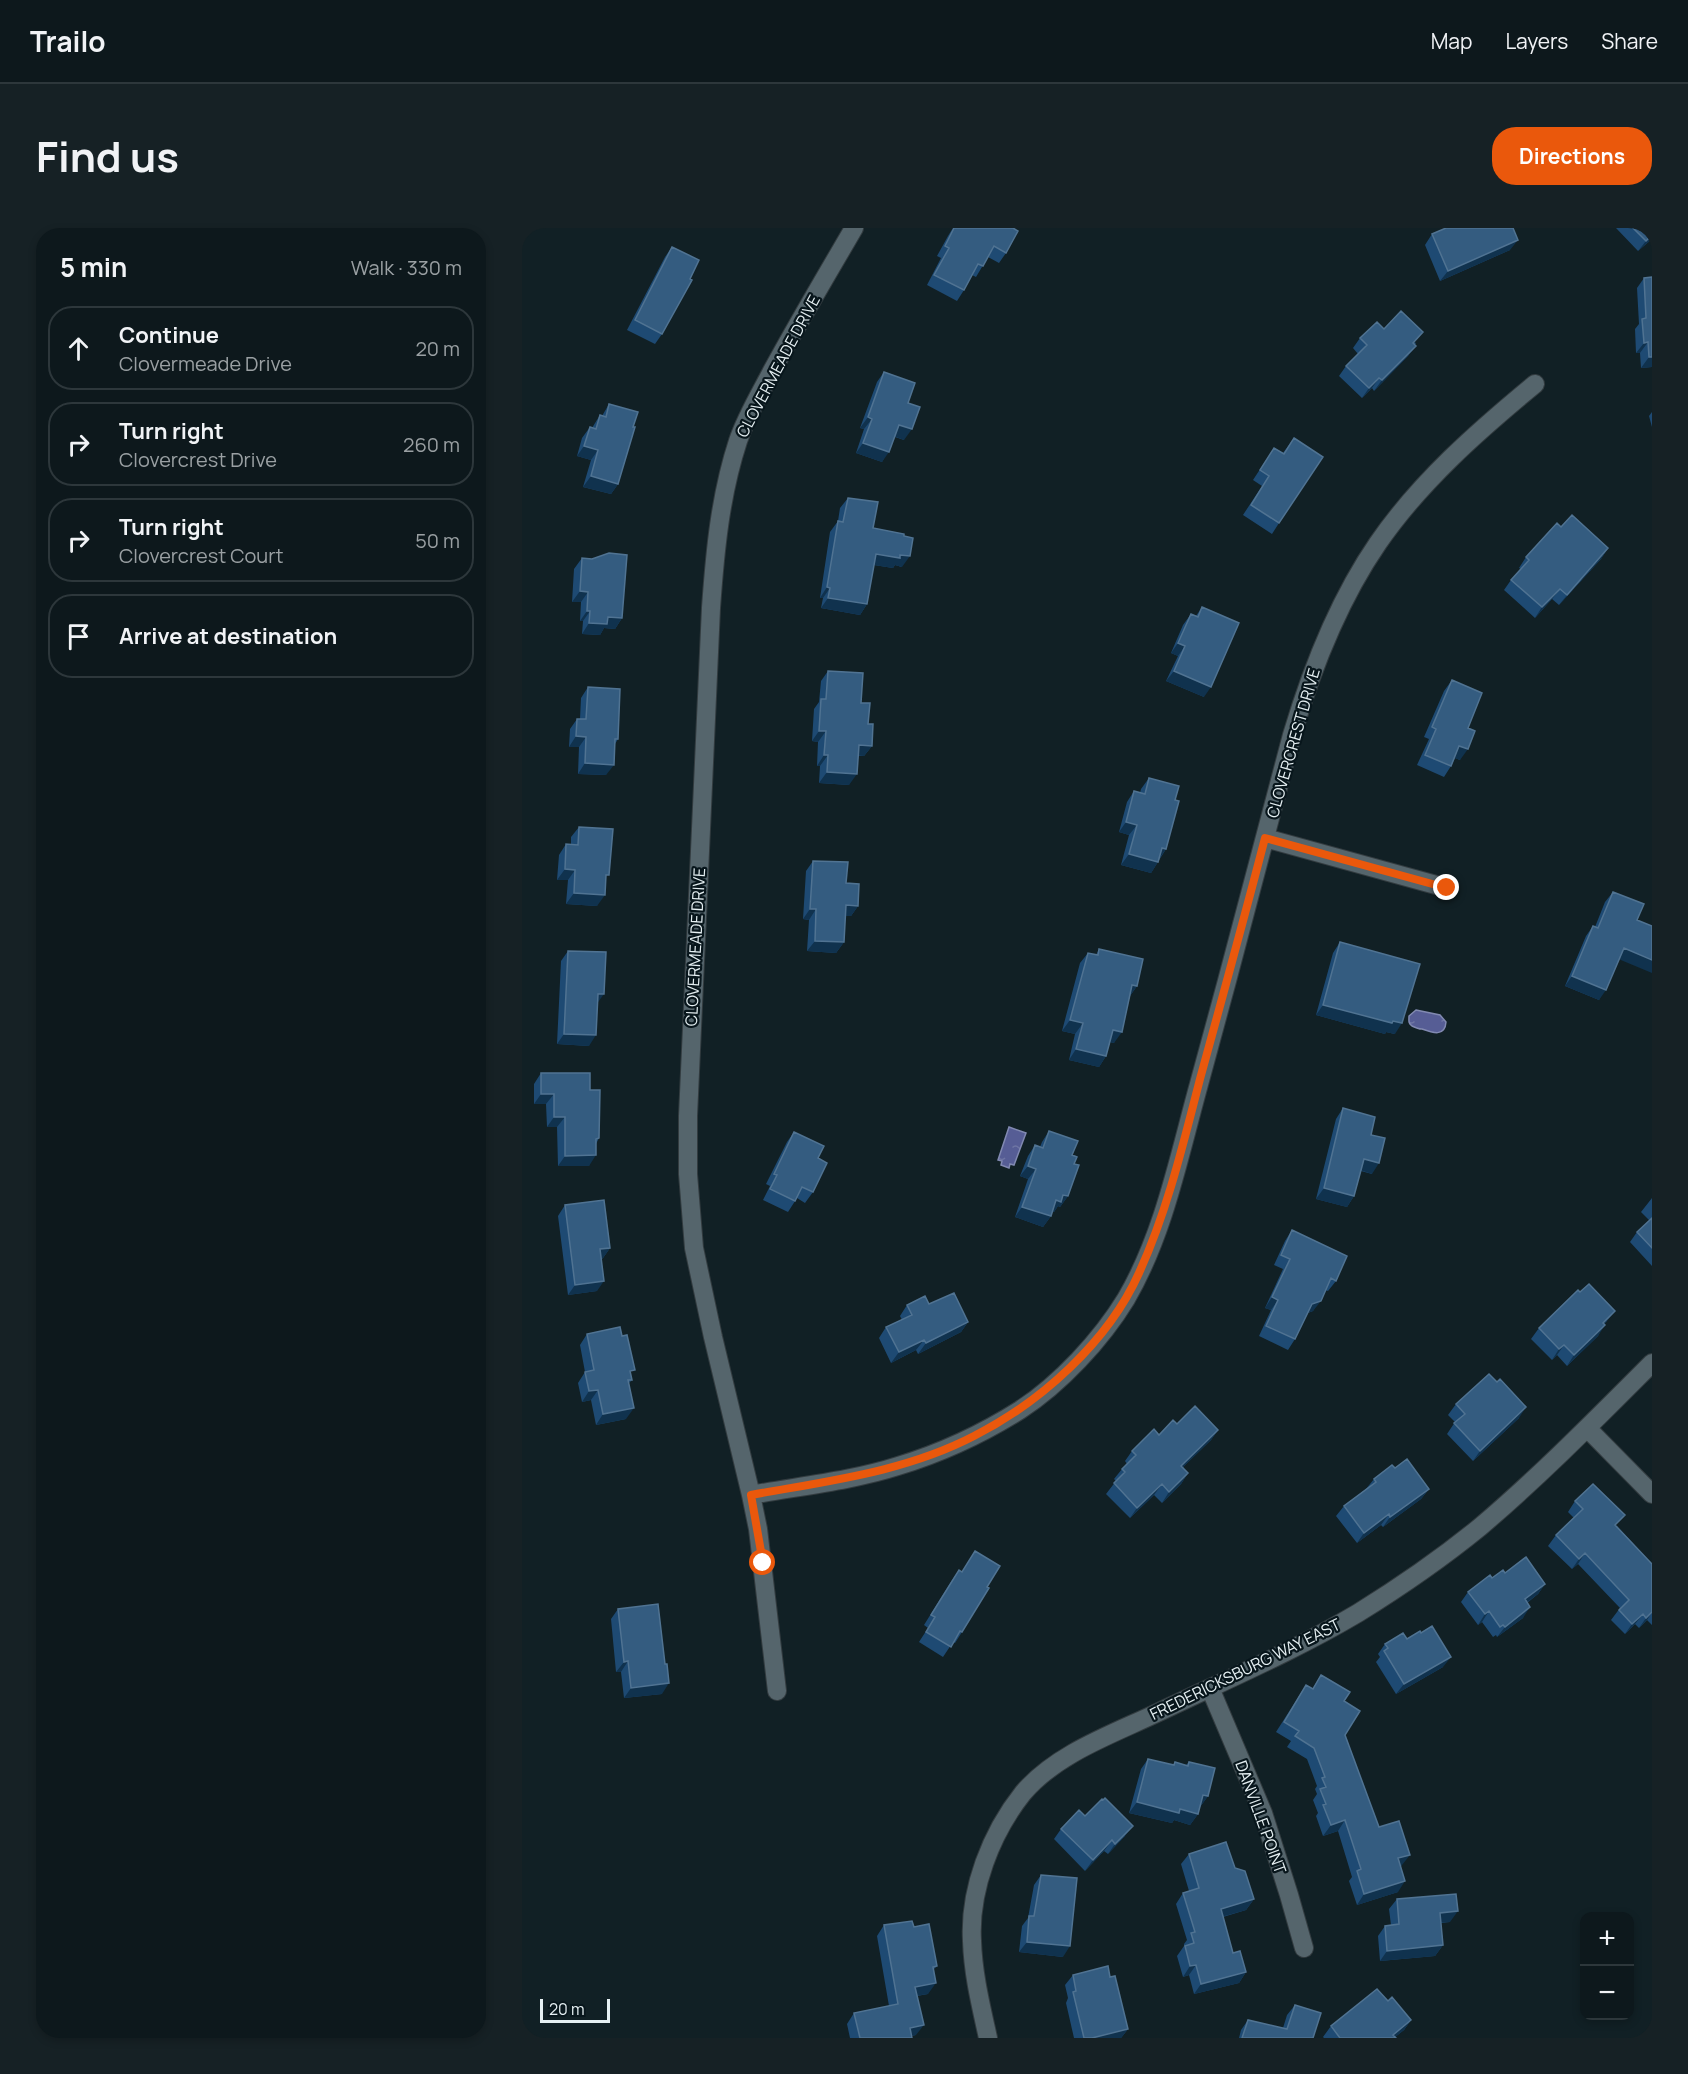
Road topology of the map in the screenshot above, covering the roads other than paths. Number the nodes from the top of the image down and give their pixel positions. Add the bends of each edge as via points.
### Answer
1 (854, 228) edge
2 (1535, 384) dead end
3 (1265, 838) junction
4 (1447, 888) dead end
5 (1652, 1363) edge
6 (1587, 1428) junction
7 (1652, 1494) edge
8 (751, 1495) junction
9 (1210, 1688) junction
10 (777, 1691) dead end
11 (1304, 1948) dead end
12 (988, 2038) edge

1 - 8 street, CLOVERMEADE DRIVE via 745,423 722,499 715,550 688,1104 688,1174 694,1248
2 - 3 street, CLOVERCREST DRIVE via 1429,482 1369,558 1332,626 1303,700
3 - 4 street
3 - 8 street, CLOVERCREST DRIVE via 1171,1187 1139,1274 1118,1311 1044,1392 974,1437 896,1467
5 - 6 street, FREDERICKSBURG WAY EAST
6 - 7 street
6 - 9 street, FREDERICKSBURG WAY EAST via 1481,1526 1402,1583 1308,1641
8 - 10 street, CLOVERMEADE DRIVE
9 - 11 street, DANVILLE POINT via 1263,1814
9 - 12 street, FREDERICKSBURG WAY EAST via 1070,1755 1038,1778 1008,1815 982,1873 972,1924 975,1973

